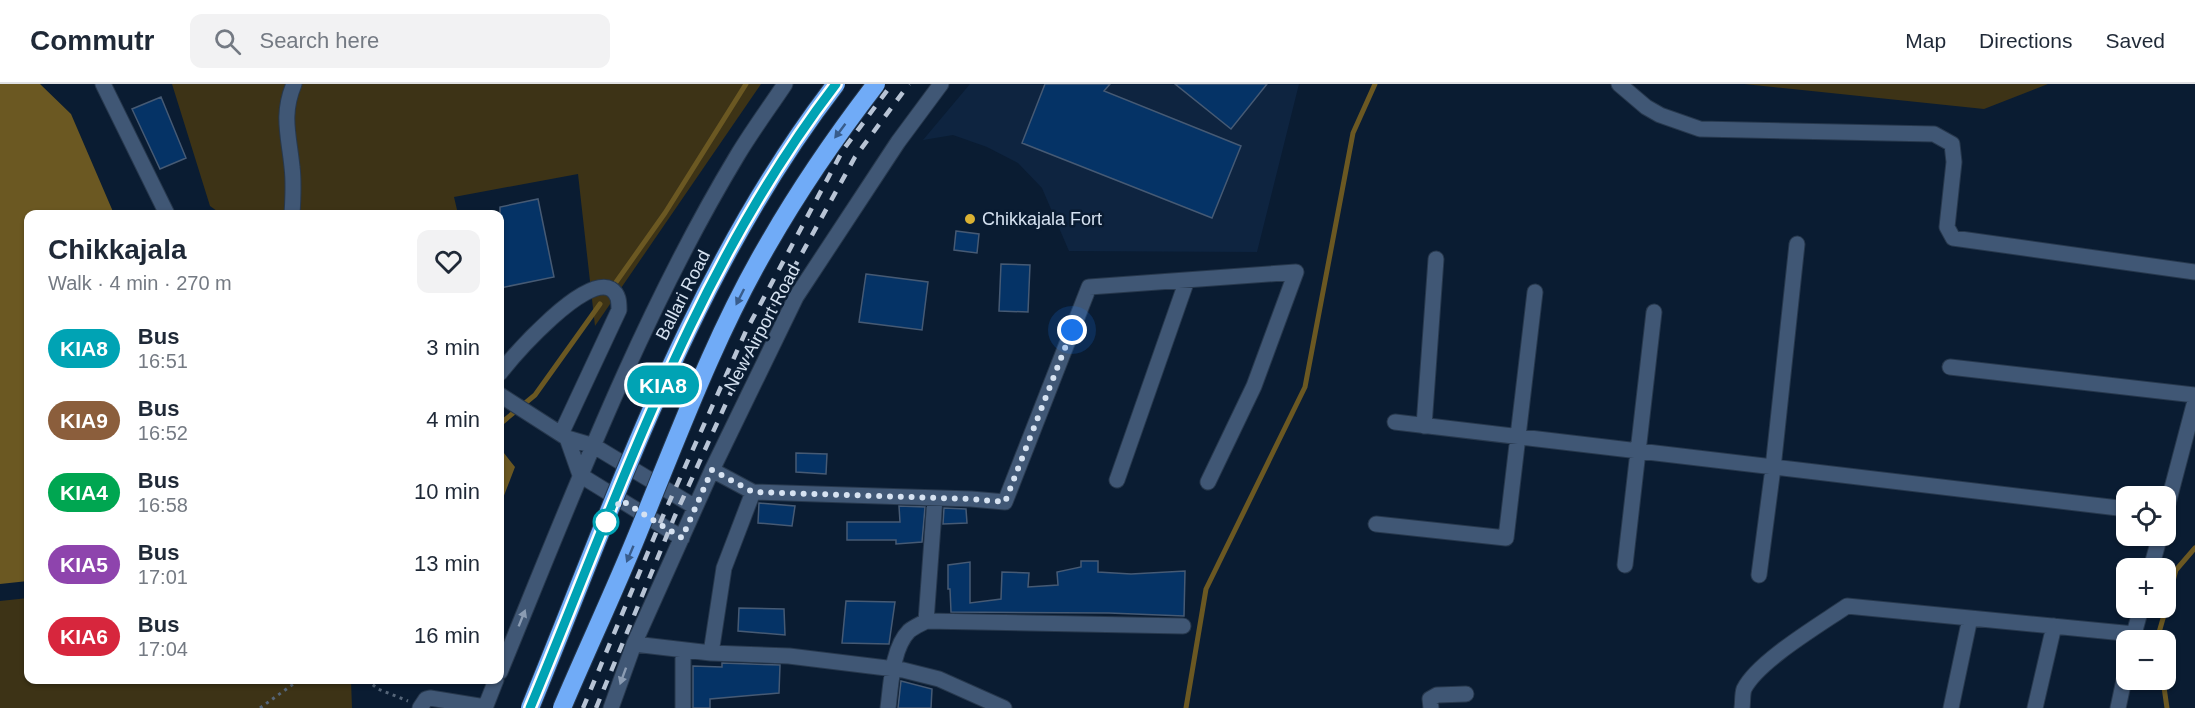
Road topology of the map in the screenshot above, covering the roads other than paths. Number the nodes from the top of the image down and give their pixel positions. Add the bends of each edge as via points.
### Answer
1 (103, 84) edge
2 (294, 84) edge
3 (785, 84) edge
4 (836, 84) edge
5 (876, 84) edge
6 (940, 84) edge
7 (1619, 84) edge
8 (165, 210) edge
9 (292, 210) edge
10 (1797, 244) dead end
11 (1436, 259) dead end
12 (2195, 272) edge
13 (1187, 280) junction
14 (1535, 292) dead end
15 (1654, 312) dead end
16 (1950, 367) dead end
17 (504, 368) edge
18 (2195, 395) edge
19 (504, 398) edge
20 (2195, 402) edge
21 (1395, 422) dead end
22 (1424, 426) junction
23 (564, 436) junction
24 (1519, 437) junction
25 (594, 446) junction
26 (1638, 451) junction
27 (1773, 468) junction
28 (712, 470) junction
29 (580, 475) junction
30 (1117, 480) dead end
31 (1208, 482) dead end
32 (2173, 486) edge
33 (753, 492) junction
34 (935, 498) junction
35 (695, 507) junction
36 (2116, 508) edge
37 (1376, 524) dead end
38 (682, 538) junction
39 (1624, 565) dead end
40 (1758, 575) dead end
41 (1970, 618) junction
42 (926, 621) junction
43 (1183, 626) dead end
44 (2054, 626) junction
45 (2116, 635) edge
46 (634, 644) junction
47 (683, 650) junction
48 (711, 653) junction
49 (504, 662) edge
50 (892, 669) junction
51 (494, 684) edge
52 (2122, 690) edge
53 (1466, 694) dead end
54 (420, 707) edge
55 (485, 708) edge
56 (530, 708) edge
57 (562, 708) edge
58 (611, 708) edge
59 (683, 708) edge
60 (888, 708) edge
61 (1004, 708) edge
62 (1431, 708) edge
63 (1743, 708) edge
64 (1951, 708) edge
65 (2035, 708) edge
66 (2118, 708) edge

1 - 8 street
2 - 9 street via 285,127 293,170
3 - 25 street via 737,155 680,260 616,391
4 - 56 highway, Ballari Road, bridge via 803,127 761,194 683,340
5 -> 57 highway, bridge via 835,137 766,247 738,300 711,355
6 - 28 street, New Airport Road via 897,142 796,297
7 - 12 street via 1660,115 1700,129 1934,134 1952,144 1954,162 1947,227 1953,238
10 - 27 street
11 - 22 street
13 - 30 street
13 - 31 street via 1296,272 1254,386
13 - 34 street via 1089,287 1005,502
14 - 24 street
15 - 26 street
16 - 18 street
17 - 23 street via 582,294 599,287 613,290 618,296 619,310
19 - 23 street
20 - 32 street
21 - 22 street
22 - 24 street
23 - 25 street
23 - 29 street
24 - 26 street
24 - 37 street via 1506,538
25 - 29 street
25 - 35 street
26 - 27 street
26 - 39 street
27 - 36 street
27 - 40 street
28 - 33 street
28 - 35 street, New Airport Road
29 - 38 street
49 -> 29 street
33 - 34 street
33 - 48 street via 724,568
34 - 42 street
35 - 38 street, New Airport Road
38 - 46 street, New Airport Road
41 - 44 street
41 - 63 street via 1847,606 1769,662 1743,691
41 - 64 street
42 - 43 street
42 - 50 street via 909,631
44 - 45 street
44 - 65 street
46 - 47 street
46 -> 58 street, New Airport Road
47 - 48 street
47 - 59 street
48 - 50 street via 789,656
50 - 60 street
50 - 61 street via 939,679
51 - 55 street
52 - 66 street
53 - 62 street via 1437,695 1430,699
54 - 55 street via 430,698

